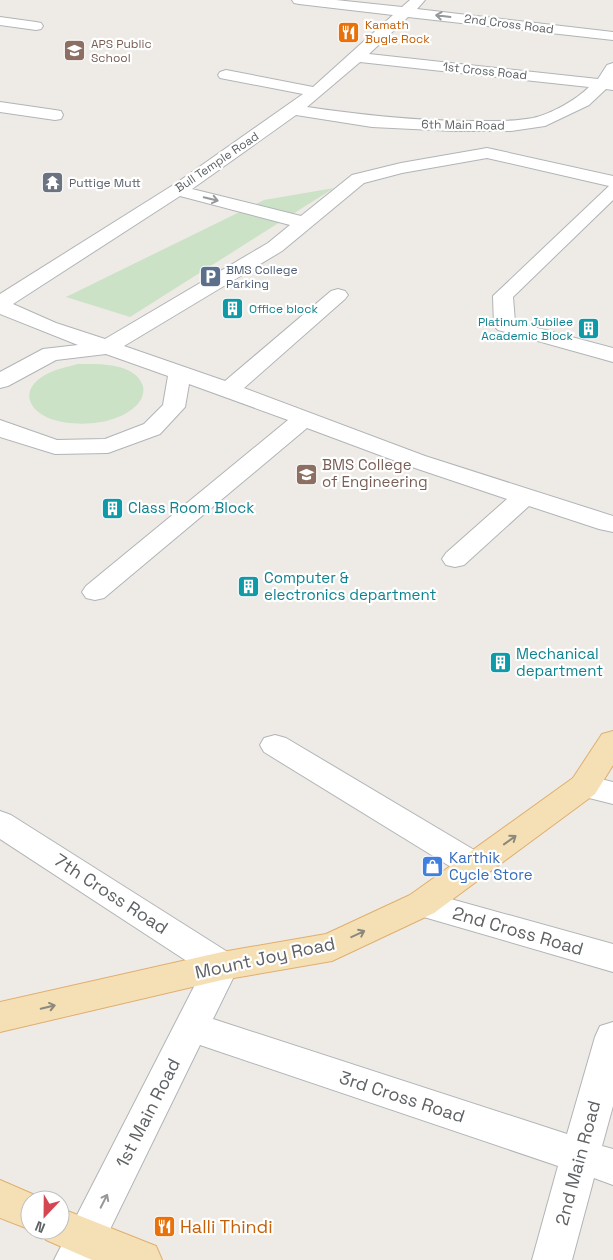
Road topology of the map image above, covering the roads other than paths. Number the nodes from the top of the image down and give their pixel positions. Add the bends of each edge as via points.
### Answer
1 (299, 0) edge
2 (411, 6) edge
3 (0, 21) edge
4 (36, 26) dead end
5 (613, 36) edge
6 (357, 57) junction
7 (244, 64) dead end
8 (613, 68) edge
9 (226, 75) dead end
10 (330, 80) junction
11 (607, 84) edge
12 (316, 92) junction
13 (0, 107) edge
14 (294, 110) junction
15 (55, 116) dead end
16 (613, 182) edge
17 (176, 190) junction
18 (613, 190) edge
19 (305, 223) junction
20 (338, 294) dead end
21 (0, 304) edge
22 (106, 348) junction
23 (613, 355) edge
24 (180, 372) junction
25 (0, 381) edge
26 (228, 390) junction
27 (305, 418) junction
28 (0, 426) edge
29 (524, 497) junction
30 (613, 524) edge
31 (455, 559) dead end
32 (95, 592) dead end
33 (613, 741) edge
34 (276, 745) dead end
35 (598, 789) edge
36 (0, 823) edge
37 (475, 866) junction
38 (422, 904) junction
39 (613, 958) edge
40 (222, 966) junction
41 (0, 1017) edge
42 (192, 1027) junction
43 (613, 1037) edge
44 (597, 1162) edge
45 (0, 1198) edge
46 (20, 1207) edge
47 (73, 1242) edge
48 (142, 1260) edge
49 (552, 1260) edge

1 - 2 street, 2nd Cross Road
5 -> 2 street, 2nd Cross Road
2 - 6 street, Bull Temple Road
3 - 4 street
6 - 10 street, Bull Temple Road
6 - 11 street, 1st Cross Road
7 - 10 street
8 - 11 street, 6th Main Road
9 - 12 street
10 - 12 street, Bull Temple Road
11 - 14 street, 6th Main Road via 583,102 538,122 511,126 372,122
12 - 14 street, Bull Temple Road
13 - 15 street
14 - 17 street, Bull Temple Road
16 - 19 street via 487,153 358,179
17 -> 19 street
17 - 21 street, Bull Temple Road
18 - 23 street via 503,296 505,326
19 - 22 street via 275,247
20 - 26 street
21 - 22 street
22 - 24 street
22 - 25 street via 51,354
24 - 26 street
24 - 28 street via 174,407 152,429 108,446 55,447 6,431
26 - 27 street
27 - 29 street
27 - 32 street
29 - 30 street
29 - 31 street
33 - 35 main road, Mount Joy Road
34 - 37 street
37 -> 35 main road, Mount Joy Road
36 - 40 street, 7th Cross Road
37 - 38 main road, Mount Joy Road
38 - 39 street, 2nd Cross Road
40 -> 38 main road, Mount Joy Road via 332,947
41 -> 40 main road, Mount Joy Road
40 - 42 street, 1st Main Road
42 - 44 street, 3rd Cross Road
47 -> 42 street, 1st Main Road
43 - 44 street, 2nd Main Road
44 - 49 street, 2nd Main Road
45 - 46 main road
47 - 48 main road

